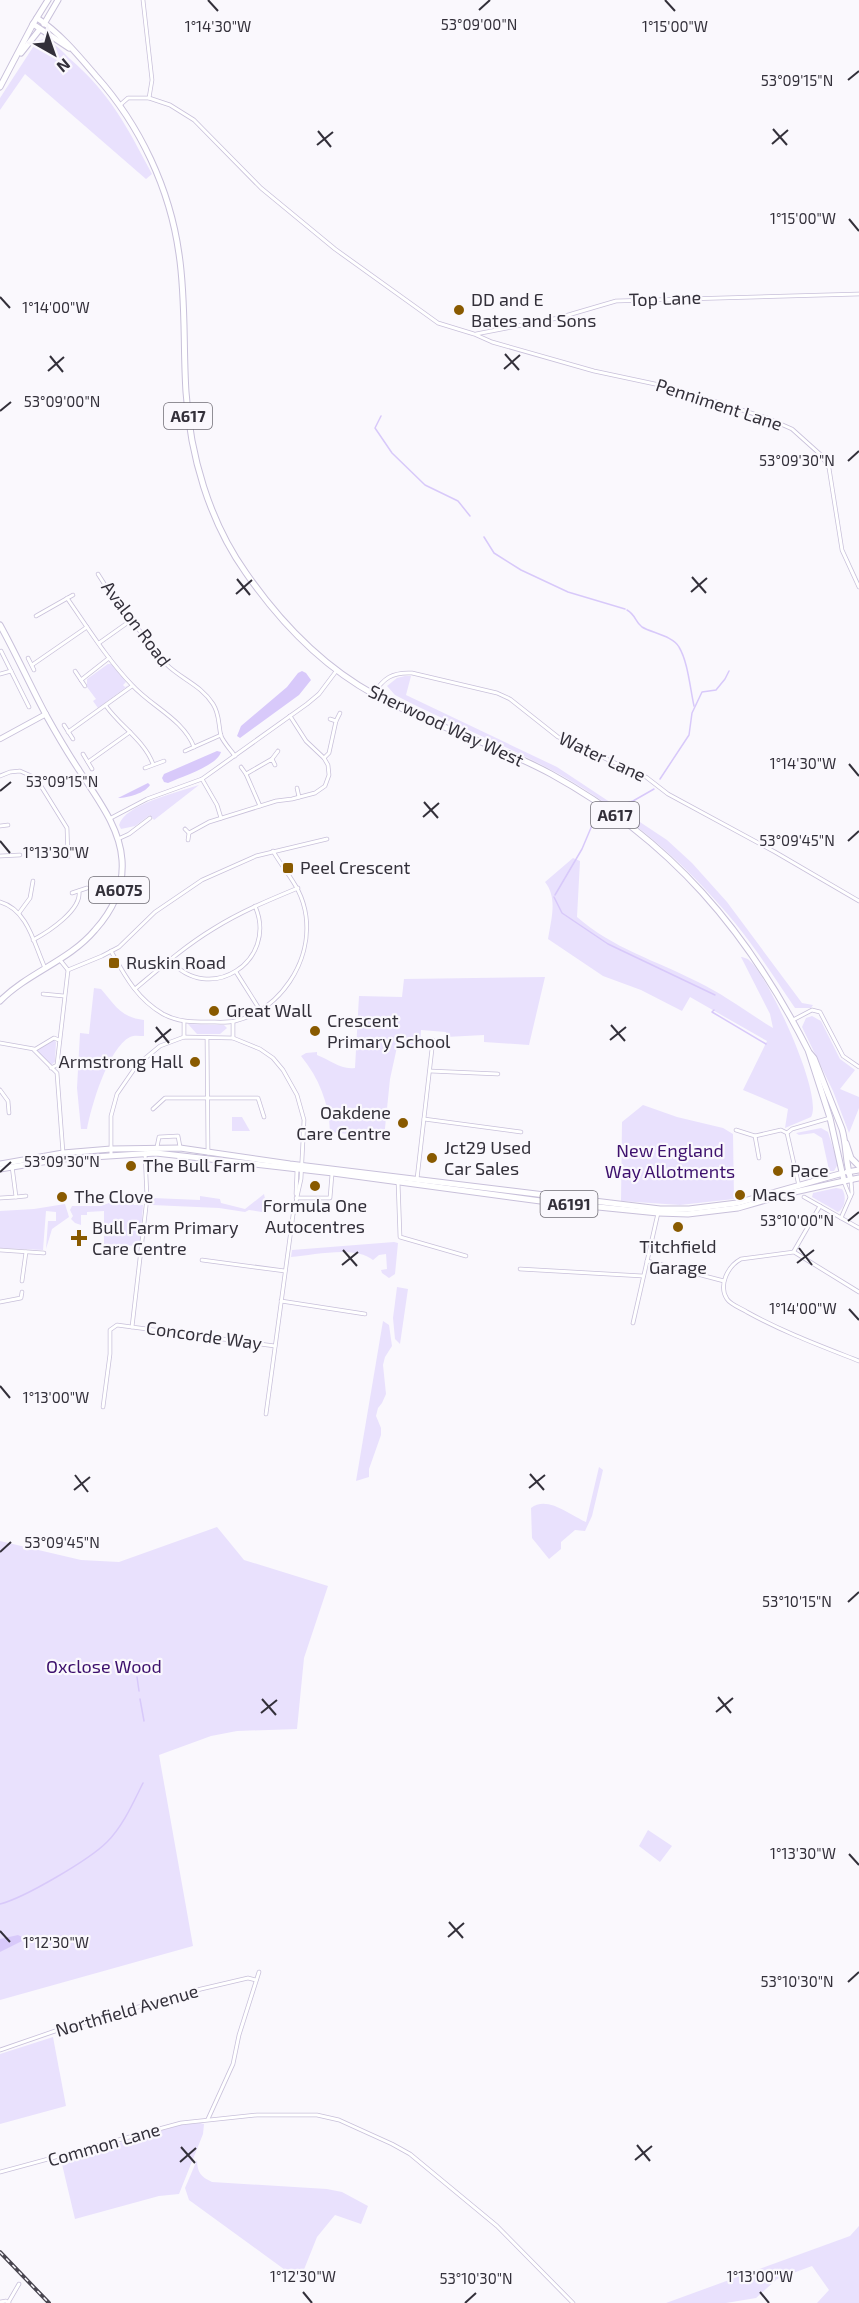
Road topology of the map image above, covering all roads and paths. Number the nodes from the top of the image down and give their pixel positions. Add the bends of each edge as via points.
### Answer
1 (48, 0) edge
2 (58, 0) edge
3 (143, 0) edge
4 (37, 18) junction
5 (44, 23) junction
6 (33, 24) junction
7 (40, 29) junction
8 (70, 48) junction
9 (17, 58) junction
10 (0, 87) edge
11 (149, 98) junction
12 (119, 105) junction
13 (859, 294) edge
14 (474, 334) junction
15 (98, 574) dead end
16 (859, 588) edge
17 (73, 595) dead end
18 (67, 598) junction
19 (36, 616) dead end
20 (130, 621) junction
21 (0, 625) edge
22 (87, 627) junction
23 (99, 643) junction
24 (1, 651) edge
25 (28, 658) dead end
26 (109, 658) junction
27 (32, 665) junction
28 (11, 670) junction
29 (34, 670) dead end
30 (337, 670) junction
31 (75, 671) dead end
32 (0, 674) edge
33 (81, 680) junction
34 (85, 686) dead end
35 (132, 686) junction
36 (373, 694) junction
37 (106, 706) junction
38 (29, 707) dead end
39 (340, 713) dead end
40 (46, 714) junction
41 (290, 716) junction
42 (330, 719) dead end
43 (336, 721) junction
44 (64, 725) dead end
45 (68, 732) junction
46 (129, 732) junction
47 (221, 735) junction
48 (0, 739) edge
49 (73, 739) dead end
50 (194, 747) junction
51 (278, 751) dead end
52 (185, 752) dead end
53 (83, 754) dead end
54 (235, 756) junction
55 (324, 758) junction
56 (272, 759) junction
57 (164, 761) dead end
58 (87, 762) junction
59 (153, 764) junction
60 (275, 765) dead end
61 (241, 767) dead end
62 (145, 768) dead end
63 (92, 770) dead end
64 (246, 774) junction
65 (0, 776) edge
66 (202, 779) junction
67 (297, 788) dead end
68 (299, 797) junction
69 (260, 806) junction
70 (150, 818) dead end
71 (221, 818) junction
72 (109, 819) junction
73 (8, 825) dead end
74 (0, 826) edge
75 (185, 829) dead end
76 (189, 833) junction
77 (118, 839) junction
78 (327, 839) dead end
79 (188, 840) dead end
80 (273, 851) junction
81 (20, 855) dead end
82 (0, 856) edge
83 (68, 857) dead end
84 (33, 881) dead end
85 (87, 888) dead end
86 (298, 888) junction
87 (79, 891) junction
88 (72, 893) dead end
89 (859, 901) edge
90 (0, 902) edge
91 (255, 906) junction
92 (19, 913) junction
93 (33, 940) junction
94 (111, 951) junction
95 (60, 960) junction
96 (170, 960) junction
97 (45, 968) junction
98 (68, 970) junction
99 (236, 972) junction
100 (134, 990) junction
101 (43, 994) dead end
102 (64, 996) junction
103 (2, 997) edge
104 (260, 1010) junction
105 (793, 1020) junction
106 (184, 1022) junction
107 (233, 1022) junction
108 (184, 1037) junction
109 (207, 1038) junction
110 (233, 1038) junction
111 (59, 1040) junction
112 (433, 1040) dead end
113 (0, 1043) edge
114 (34, 1049) junction
115 (809, 1052) junction
116 (859, 1067) edge
117 (51, 1068) junction
118 (430, 1071) junction
119 (498, 1074) dead end
120 (0, 1090) edge
121 (208, 1098) junction
122 (153, 1109) dead end
123 (9, 1113) dead end
124 (838, 1115) junction
125 (264, 1117) dead end
126 (830, 1118) junction
127 (424, 1119) junction
128 (736, 1130) dead end
129 (520, 1132) dead end
130 (787, 1133) junction
131 (754, 1136) junction
132 (845, 1142) junction
133 (157, 1147) junction
134 (180, 1148) junction
135 (145, 1150) junction
136 (111, 1152) junction
137 (208, 1155) junction
138 (62, 1156) junction
139 (759, 1158) dead end
140 (0, 1164) edge
141 (12, 1164) junction
142 (300, 1168) junction
143 (859, 1168) edge
144 (0, 1169) edge
145 (333, 1173) junction
146 (845, 1173) junction
147 (398, 1178) junction
148 (859, 1178) edge
149 (417, 1181) junction
150 (848, 1181) junction
151 (800, 1188) junction
152 (26, 1196) dead end
153 (16, 1197) junction
154 (804, 1197) dead end
155 (0, 1198) edge
156 (296, 1198) junction
157 (820, 1206) junction
158 (659, 1211) junction
159 (841, 1218) junction
160 (859, 1228) edge
161 (0, 1250) edge
162 (794, 1251) junction
163 (26, 1252) junction
164 (44, 1253) dead end
165 (466, 1256) dead end
166 (202, 1260) dead end
167 (647, 1261) junction
168 (520, 1269) dead end
169 (285, 1271) junction
170 (643, 1276) junction
171 (22, 1281) dead end
172 (724, 1281) junction
173 (22, 1292) dead end
174 (859, 1292) edge
175 (281, 1301) junction
176 (0, 1302) edge
177 (365, 1314) dead end
178 (633, 1323) dead end
179 (132, 1327) junction
180 (275, 1346) junction
181 (859, 1361) edge
182 (103, 1407) dead end
183 (266, 1414) dead end
184 (259, 1972) dead end
185 (256, 1980) junction
186 (0, 2050) edge
187 (208, 2119) junction
188 (0, 2172) edge
189 (19, 2284) dead end
190 (0, 2302) edge
191 (9, 2303) edge
192 (573, 2303) edge

1 - 4 main road
2 - 5 main road
3 - 11 street via 152,80
4 - 5 main road, Sherwood Way West / A617
4 - 6 main road
5 - 7 main road
5 - 8 main road, Sherwood Way West / A617
6 - 7 main road, Sherwood Way West / A617
6 - 9 main road
7 - 8 main road, Sherwood Way West / A617
7 - 9 main road
8 - 12 main road, Sherwood Way West / A617
9 - 10 main road
11 - 12 street via 128,98
11 - 14 street, Penniment Lane via 194,120 261,188 396,294 438,323
12 - 30 main road, Sherwood Way West / A617 via 153,164 176,237 182,281 187,413 216,521 244,571 273,610
13 - 14 street, Top Lane via 616,301 558,318
14 - 16 street, Penniment Lane via 594,372 669,387 792,429 829,468 842,550
15 - 20 street, Avalon Road
17 - 18 street
18 - 19 street
18 - 22 street
20 - 23 street
20 - 47 street, Avalon Road via 174,672 207,695 218,711
21 - 40 main road
22 - 23 street
22 - 27 street
23 - 26 street
24 - 28 street
25 - 27 street
26 - 33 street
26 - 35 street
27 - 29 street
28 - 32 street
28 - 38 street
30 - 36 main road, Sherwood Way West / A617
30 - 41 street via 319,694
31 - 33 street
33 - 34 street
35 - 37 street
35 - 50 street via 183,727
36 - 89 street, Water Lane via 381,681 399,673 497,693 558,737 646,777 668,794
36 - 105 main road, Sherwood Way West / A617 via 549,774 590,797 638,833 717,907
37 - 45 street
37 - 46 street
39 - 43 street
40 - 48 street
40 - 72 main road, A6075
41 - 54 street
41 - 55 street via 306,741
42 - 43 street
43 - 55 street via 329,753
44 - 45 street
45 - 49 street
46 - 58 street
46 - 59 street
47 - 50 street
47 - 54 street, Avalon Road
50 - 52 street
51 - 56 street
53 - 58 street
54 - 66 street
55 - 68 street via 329,771 325,786
56 - 60 street
56 - 64 street
57 - 59 street
58 - 63 street
59 - 62 street
61 - 64 street
64 - 69 street
65 - 83 street via 20,771 36,778 67,828
66 - 71 street
66 - 72 street via 147,799
67 - 68 street
68 - 69 street
69 - 71 street
70 - 77 street
71 - 76 street
72 - 77 main road, A6075
73 - 74 street
75 - 76 street
76 - 79 street
77 - 95 main road, A6075 via 122,879 113,906 86,940
78 - 80 street
80 - 86 street
80 - 94 street via 238,863 186,890
81 - 82 street
84 - 92 street via 30,898
85 - 87 street
86 - 91 street
86 - 104 street via 306,915 302,957 285,989
87 - 88 street
87 - 93 street via 78,900 65,918
90 - 92 street
91 - 96 street via 211,930
91 - 99 street via 260,920 257,944 248,962
92 - 93 street
93 - 97 street
94 - 98 street
94 - 100 street
95 - 97 main road, A6075
95 - 98 street
96 - 99 street via 202,979 222,978
96 - 100 street
97 - 103 main road, A6075
98 - 102 street
99 - 104 street
100 - 106 street via 158,1010
101 - 102 street
102 - 111 street
104 - 107 street
105 - 115 main road, Sherwood Way West / A617
105 - 116 street via 812,1010 820,1012 843,1056
106 - 107 street
106 - 108 street
107 - 110 street
108 - 109 street
108 - 136 street via 148,1054 126,1078 111,1116
109 - 110 street
109 - 121 street
110 - 142 street via 273,1058 297,1095 304,1120
111 - 114 street via 54,1038
111 - 117 street via 57,1065
112 - 118 street
113 - 114 street
114 - 117 street
115 - 124 main road, Sherwood Way West / A617
115 - 126 main road, Sherwood Way West / A617
117 - 138 street via 57,1073
118 - 119 street
118 - 127 street
120 - 123 street via 8,1101
121 - 122 street via 165,1098
121 - 125 street via 258,1098
121 - 137 street
124 - 126 street
124 - 132 main road, Sherwood Way West / A617
126 - 130 street
126 - 146 main road, Sherwood Way West / A617
127 - 129 street
127 - 149 street
128 - 131 street
130 - 131 street via 782,1130
130 - 151 street
131 - 139 street
132 - 143 main road, A617
132 - 146 main road, Sherwood Way West / A617
133 - 134 main road, A6191
133 - 134 street via 159,1137 178,1136
133 - 135 main road, A6191
134 - 137 main road, A6191
135 - 136 main road, A6191
135 - 137 main road, A6191
135 - 179 street, Concorde Way via 147,1198
136 - 138 main road, A6191
137 - 142 main road, A6191
138 - 141 main road, A6191
140 - 141 main road, A6191
141 - 144 main road, A6191
141 - 153 street
142 - 145 main road, A6191
142 - 147 main road, A6191
142 - 156 street
143 - 146 main road, A617
145 - 147 main road, A6191
145 - 156 street via 330,1198
146 - 150 main road, Sherwood Way West / A617
146 - 151 main road, A6191
147 - 149 main road, A6191
147 - 165 street via 400,1237
148 - 150 main road
149 - 158 main road, A6191
150 - 151 main road, A6191
150 - 159 street via 852,1193
151 - 158 main road, A6191 via 738,1208 688,1214
152 - 153 street
153 - 155 street
154 - 157 street
156 - 169 street
157 - 159 street
157 - 162 street
158 - 167 street
159 - 160 street
161 - 163 street
162 - 172 street via 741,1259
162 - 174 street
163 - 164 street
163 - 171 street
166 - 169 street
167 - 170 street
167 - 172 street
168 - 170 street
169 - 175 street
170 - 178 street
172 - 181 street via 730,1302 777,1329
173 - 176 street via 21,1298
175 - 177 street
175 - 180 street
179 - 180 street, Concorde Way
179 - 182 street via 117,1325 110,1330
180 - 183 street
184 - 185 street
185 - 186 street, Northfield Avenue via 248,1978 201,1989
185 - 187 street via 233,2064
187 - 188 street, Common Lane
187 - 192 street, Common Lane via 317,2115 339,2120 392,2144 410,2154 497,2226
189 - 191 street
190 - 191 street

